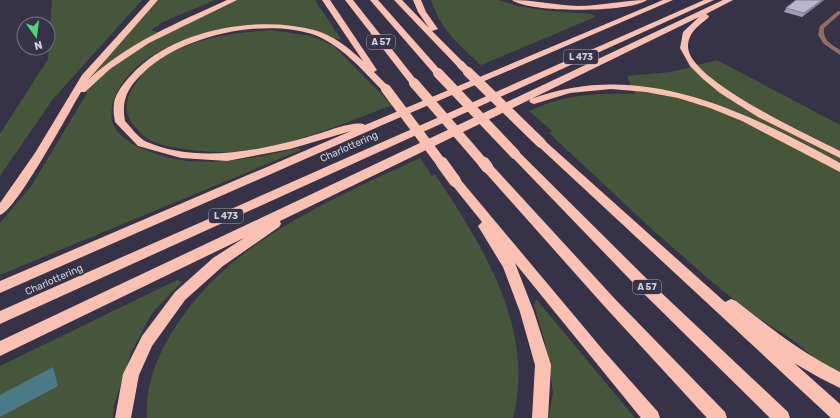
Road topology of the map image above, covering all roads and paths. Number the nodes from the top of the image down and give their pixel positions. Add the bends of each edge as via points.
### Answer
1 (154, 0) edge
2 (233, 0) edge
3 (326, 0) edge
4 (349, 0) edge
5 (374, 0) edge
6 (398, 0) edge
7 (417, 0) edge
8 (516, 0) edge
9 (643, 0) edge
10 (669, 0) edge
11 (710, 0) edge
12 (730, 0) edge
13 (840, 12) edge
14 (840, 53) edge
15 (461, 65) junction
16 (386, 89) junction
17 (73, 98) junction
18 (491, 115) junction
19 (383, 121) junction
20 (840, 155) edge
21 (840, 168) edge
22 (455, 181) junction
23 (307, 202) junction
24 (0, 211) edge
25 (632, 225) junction
26 (0, 287) edge
27 (0, 318) edge
28 (0, 349) edge
29 (840, 380) edge
30 (840, 415) edge
31 (123, 418) edge
32 (540, 418) edge
33 (652, 418) edge
34 (718, 418) edge
35 (782, 418) edge

1 - 17 highway via 85,77
2 - 17 highway via 146,41 107,68
3 - 16 highway
4 - 34 highway, A 57, bridge via 414,83 487,167
5 - 35 highway, A 57, bridge via 438,73 515,154 647,288
6 - 15 highway
7 - 15 highway via 422,12
8 - 9 highway via 583,8 615,6
10 - 19 highway, Charlottering / L 473
11 - 27 highway, Charlottering / L 473
12 - 18 highway
12 - 20 highway via 700,19 687,32 684,48 692,63 711,81 739,101
13 - 14 street via 822,27 821,35 826,43
15 - 25 highway, bridge via 541,143
16 - 19 highway via 336,42 313,32 264,27 202,37 163,53 146,64 128,82 118,102 120,122 142,144 181,155 227,157 290,146 345,129
16 - 22 highway, bridge
17 - 24 highway via 40,154
18 - 21 highway via 573,89 606,86 651,88 696,99 744,118
18 - 23 highway
19 - 26 highway, Charlottering / L 473
22 - 32 highway via 509,265 527,312 543,365
22 - 33 highway
23 - 28 highway
23 - 31 highway via 218,262 180,296 148,341 131,374
25 - 29 highway via 758,328 823,372
25 - 30 highway

